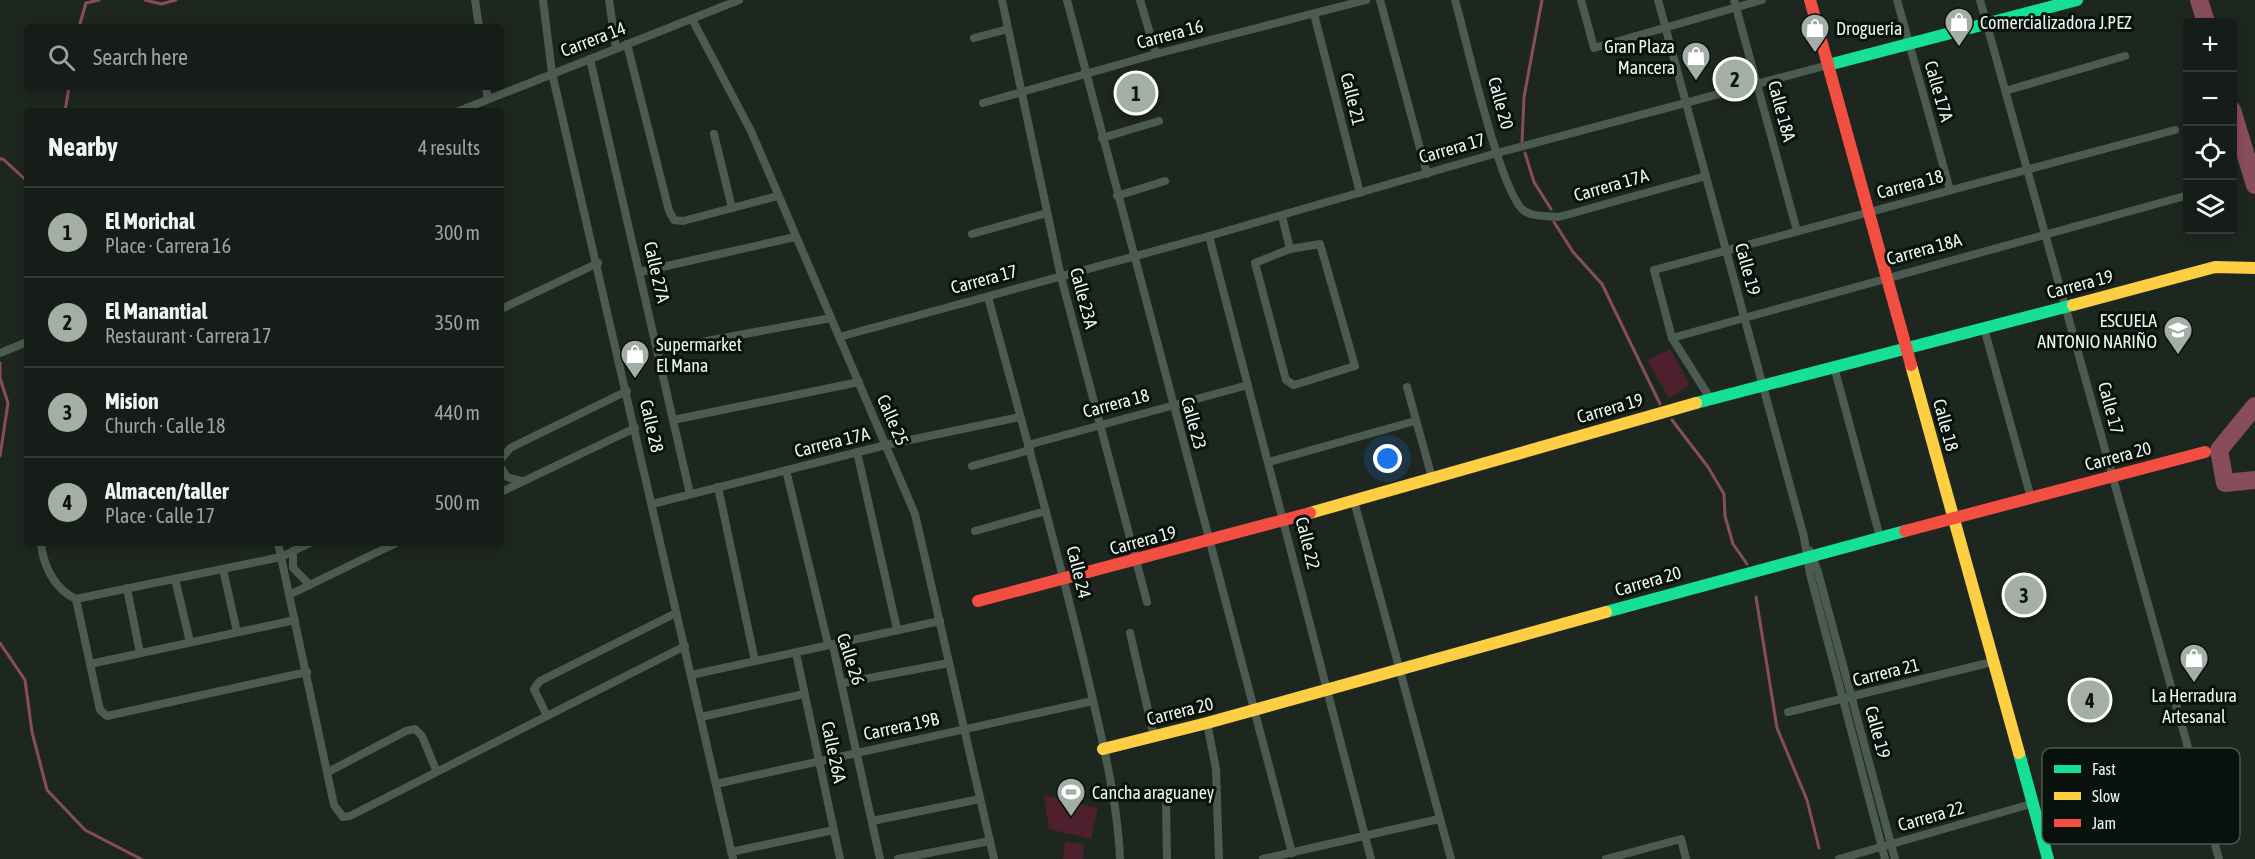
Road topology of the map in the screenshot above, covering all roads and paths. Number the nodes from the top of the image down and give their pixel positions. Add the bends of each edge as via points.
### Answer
1 (476, 0) edge
2 (543, 0) edge
3 (609, 0) edge
4 (739, 0) edge
5 (1002, 0) edge
6 (1067, 0) edge
7 (1140, 0) edge
8 (1366, 0) edge
9 (1380, 0) edge
10 (1455, 0) edge
11 (1581, 0) edge
12 (1658, 0) edge
13 (1762, 0) edge
14 (1897, 0) edge
15 (1980, 0) edge
16 (2077, 0) edge
17 (1813, 1) edge
18 (1735, 4) edge
19 (1314, 14) junction
20 (692, 19) junction
21 (1986, 23) junction
22 (479, 24) edge
23 (1666, 27) junction
24 (1008, 29) junction
25 (974, 38) dead end
26 (1908, 42) junction
27 (627, 44) junction
28 (616, 48) junction
29 (1156, 54) junction
30 (2125, 56) dead end
31 (590, 59) junction
32 (1828, 65) junction
33 (552, 73) junction
34 (1086, 75) junction
35 (1758, 84) junction
36 (486, 90) edge
37 (2005, 91) junction
38 (1021, 93) junction
39 (488, 99) junction
40 (983, 103) dead end
41 (1687, 104) junction
42 (466, 108) edge
43 (1159, 121) dead end
44 (2175, 129) dead end
45 (714, 134) dead end
46 (1102, 138) junction
47 (1497, 153) junction
48 (2027, 169) junction
49 (1427, 174) junction
50 (1706, 176) junction
51 (1165, 181) dead end
52 (1950, 190) junction
53 (1360, 193) junction
54 (778, 196) junction
55 (1117, 196) junction
56 (2183, 197) edge
57 (732, 208) junction
58 (1525, 211) joint
59 (1868, 212) junction
60 (1047, 213) junction
61 (1282, 216) junction
62 (1797, 231) junction
63 (2045, 233) junction
64 (972, 234) dead end
65 (1209, 236) junction
66 (795, 237) junction
67 (1290, 249) junction
68 (1727, 250) junction
69 (1133, 257) junction
70 (598, 263) junction
71 (2255, 268) edge
72 (640, 272) junction
73 (1061, 277) junction
74 (1886, 277) junction
75 (988, 297) junction
76 (2066, 306) junction
77 (504, 308) edge
78 (1744, 317) junction
79 (831, 318) junction
80 (1984, 328) junction
81 (839, 337) junction
82 (1672, 338) junction
83 (24, 343) edge
84 (1906, 349) junction
85 (658, 350) junction
86 (3, 352) edge
87 (1834, 367) junction
88 (859, 382) junction
89 (1762, 384) junction
90 (1248, 385) junction
91 (1407, 387) dead end
92 (627, 391) junction
93 (1710, 398) junction
94 (1172, 405) junction
95 (1020, 417) junction
96 (672, 420) junction
97 (1415, 421) junction
98 (1101, 425) junction
99 (635, 428) junction
100 (886, 445) junction
101 (1029, 447) junction
102 (857, 452) junction
103 (2205, 452) dead end
104 (504, 455) edge
105 (1269, 462) junction
106 (972, 466) dead end
107 (786, 470) junction
108 (504, 474) edge
109 (2113, 476) junction
110 (1432, 478) junction
111 (522, 481) junction
112 (718, 487) junction
113 (504, 490) edge
114 (690, 494) junction
115 (2031, 498) junction
116 (1354, 501) junction
117 (652, 504) junction
118 (1046, 511) junction
119 (1953, 518) junction
120 (1285, 520) junction
121 (975, 531) dead end
122 (1880, 537) junction
123 (1209, 541) junction
124 (41, 546) edge
125 (279, 546) edge
126 (304, 546) edge
127 (390, 546) edge
128 (293, 551) junction
129 (1808, 553) junction
130 (281, 557) junction
131 (1137, 560) junction
132 (223, 569) junction
133 (175, 579) junction
134 (1065, 579) junction
135 (310, 585) junction
136 (127, 588) junction
137 (289, 595) junction
138 (76, 599) junction
139 (978, 601) dead end
140 (1147, 602) dead end
141 (676, 613) junction
142 (295, 620) junction
143 (940, 621) junction
144 (897, 629) junction
145 (237, 632) junction
146 (1130, 633) dead end
147 (190, 642) junction
148 (828, 644) junction
149 (685, 646) junction
150 (140, 653) junction
151 (796, 653) junction
152 (755, 661) junction
153 (1992, 662) junction
154 (949, 663) junction
155 (90, 664) junction
156 (1399, 670) junction
157 (307, 672) junction
158 (691, 675) junction
159 (843, 683) junction
160 (1328, 690) junction
161 (804, 694) junction
162 (1848, 699) junction
163 (1093, 701) junction
164 (1254, 709) junction
165 (1788, 712) dead end
166 (547, 716) junction
167 (701, 717) junction
168 (1207, 723) junction
169 (964, 729) junction
170 (1154, 736) junction
171 (2188, 748) edge
172 (1102, 749) junction
173 (858, 752) junction
174 (819, 761) junction
175 (436, 770) junction
176 (328, 772) junction
177 (716, 784) junction
178 (1217, 795) junction
179 (980, 799) junction
180 (2031, 804) junction
181 (1439, 819) junction
182 (873, 822) junction
183 (834, 830) junction
184 (1365, 836) junction
185 (2042, 840) edge
186 (990, 841) junction
187 (1891, 844) junction
188 (2043, 844) edge
189 (2215, 844) edge
190 (1882, 847) junction
191 (946, 849) junction
192 (1292, 853) junction
193 (732, 855) edge
194 (840, 859) edge
195 (880, 859) edge
196 (898, 859) edge
197 (948, 859) edge
198 (994, 859) edge
199 (1120, 859) edge
200 (1167, 859) edge
201 (1219, 859) edge
202 (1263, 859) edge
203 (1371, 859) edge
204 (1450, 859) edge
205 (1606, 859) edge
206 (1686, 859) edge
207 (1839, 859) edge
208 (1885, 859) edge
209 (1895, 859) edge
210 (2048, 859) edge
211 (2219, 859) edge

1 - 22 street
2 - 33 street, Calle 28
3 - 28 street
4 - 20 street, Carrera 14
5 - 24 street, Calle 23A
6 - 34 street, Calle 23
7 - 29 street
8 - 19 street, Carrera 16
9 - 49 street
10 - 47 street, Calle 20
11 - 23 street via 1594,48
12 - 23 street, Calle 19
13 - 18 street
14 - 26 street, Calle 17A
15 - 21 street, Calle 17
16 - 21 street, Carrera 17
17 - 32 street, Calle 18
18 - 23 street
18 - 35 street, Calle 18A
19 - 29 street, Carrera 16
19 - 53 street, Calle 21
20 - 27 street, Carrera 14
20 - 54 street, Calle 25 via 751,131
21 - 26 street, Carrera 17
21 - 37 street, Calle 17
23 - 41 street, Calle 19
24 - 25 street
24 - 38 street, Calle 23A
26 - 32 street, Carrera 17
26 - 52 street, Calle 17A
27 - 28 street, Carrera 14
27 - 57 street via 674,220
28 - 31 street, Carrera 14
29 - 34 street, Carrera 16
30 - 37 street
31 - 33 street, Carrera 14
31 - 72 street, Calle 27A
32 - 35 street, Carrera 17
32 - 59 street, Calle 18
33 - 39 street, Carrera 14
33 - 70 street, Calle 28
34 - 38 street, Carrera 16
34 - 46 street, Calle 23
35 - 41 street, Carrera 17
35 - 62 street, Calle 18A
36 - 39 street
37 - 48 street, Calle 17
38 - 40 street, Carrera 16
38 - 60 street, Calle 23A
39 - 42 street, Carrera 14
41 - 47 street, Carrera 17
41 - 50 street, Calle 19
43 - 46 street
44 - 48 street, Carrera 18
45 - 57 street
46 - 55 street, Calle 23
47 - 49 street, Carrera 17
47 - 58 street, Calle 20 via 1511,192
48 - 52 street, Carrera 18
48 - 63 street, Calle 17
49 - 53 street, Carrera 17
50 - 58 street, Carrera 17A via 1559,216
50 - 68 street, Calle 19
51 - 55 street
52 - 59 street, Carrera 18
53 - 61 street, Carrera 17
54 - 57 street
54 - 66 street, Calle 25
55 - 69 street, Calle 23
56 - 63 street, Carrera 18A
59 - 62 street, Carrera 18
59 - 74 street, Calle 18
60 - 64 street
60 - 73 street, Calle 23A
61 - 65 street, Carrera 17
61 - 67 street
62 - 68 street, Carrera 18
63 - 74 street, Carrera 18A
63 - 76 street, Calle 17
65 - 69 street, Carrera 17
65 - 90 street, Calle 22
66 - 72 street
66 - 79 street, Calle 25
67 - 67 street via 1255,263 1286,380 1293,386 1353,369 1356,363 1323,248 1320,244
68 - 78 street, Calle 19
68 - 82 street, Carrera 18 via 1654,270
69 - 73 street, Carrera 17
69 - 94 street, Calle 23
70 - 77 street
70 - 92 street, Calle 28
71 - 76 street, Carrera 19 via 2216,267
72 - 85 street, Calle 27A
73 - 75 street, Carrera 17
73 - 98 street, Calle 23A
74 - 78 street, Carrera 18A
74 - 84 street, Calle 18
75 - 81 street, Carrera 17
75 - 95 street, Calle 24
76 - 80 street, Carrera 19
76 - 109 street, Calle 17
78 - 82 street, Carrera 18A
78 - 89 street, Calle 19
79 - 81 street, Calle 25
79 - 85 street
80 - 84 street, Carrera 19
80 - 115 street
81 - 88 street, Calle 25
82 - 93 street
83 - 86 street
84 - 87 street, Carrera 19
84 - 119 street, Calle 18
85 - 96 street, Calle 27A
87 - 89 street, Carrera 19
87 - 122 street
88 - 96 street
88 - 100 street, Calle 25
89 - 93 street, Carrera 19
89 - 129 street, Calle 19
90 - 94 street, Carrera 18
90 - 105 street, Calle 22
91 - 97 street
92 - 99 street, Calle 28
92 - 104 street via 510,448
93 - 110 street, Carrera 19
94 - 98 street, Carrera 18
94 - 123 street, Calle 23
95 - 100 street, Carrera 17A
95 - 101 street, Calle 24
96 - 114 street, Calle 27A
97 - 105 street
97 - 110 street
98 - 101 street, Carrera 18
98 - 131 street, Calle 23A
99 - 111 street
99 - 117 street, Calle 28
100 - 102 street, Carrera 17A
100 - 143 street, Calle 25 via 915,514
101 - 106 street, Carrera 18
101 - 118 street, Calle 24
102 - 107 street, Carrera 17A
102 - 144 street
103 - 109 street, Carrera 20
105 - 120 street, Calle 22
107 - 112 street, Carrera 17A
107 - 148 street, Calle 26
108 - 111 street
109 - 115 street, Carrera 20
109 - 171 street, Calle 17
110 - 116 street, Carrera 19
111 - 113 street
112 - 114 street, Carrera 17A
112 - 152 street
114 - 117 street, Carrera 17A
115 - 119 street, Carrera 20
116 - 120 street, Carrera 19
116 - 156 street
117 - 141 street, Calle 28
118 - 121 street
118 - 134 street, Calle 24
119 - 122 street, Carrera 20
119 - 153 street, Calle 18
120 - 123 street, Carrera 19
120 - 160 street, Calle 22
122 - 129 street, Carrera 20
123 - 131 street, Carrera 19
123 - 164 street, Calle 23
124 - 138 street via 50,575 66,594
125 - 130 street
126 - 128 street
127 - 135 street
128 - 130 street
128 - 135 street via 293,568
129 - 156 street, Carrera 20
129 - 162 street, Calle 19
130 - 132 street
130 - 137 street
131 - 134 street, Carrera 19
131 - 140 street, Calle 23A
132 - 133 street
132 - 145 street
133 - 136 street
133 - 147 street
134 - 139 street, Carrera 19
134 - 163 street, Calle 24
135 - 137 street
136 - 138 street
136 - 150 street
137 - 142 street
138 - 155 street
141 - 149 street, Calle 28
141 - 166 street via 540,681 534,689
142 - 145 street
142 - 157 street
143 - 144 street
143 - 154 street, Calle 25
144 - 148 street
145 - 147 street
146 - 170 street
147 - 150 street
148 - 151 street
148 - 159 street, Calle 26 via 833,646
149 - 158 street, Calle 28
149 - 166 street
150 - 155 street
151 - 152 street
151 - 161 street, Calle 26A
152 - 158 street
153 - 162 street, Carrera 21
153 - 180 street, Calle 18
154 - 159 street
154 - 169 street, Calle 25
155 - 157 street via 102,713 107,716
156 - 160 street, Carrera 20
156 - 181 street
157 - 176 street
158 - 167 street, Calle 28
159 - 173 street, Calle 26
160 - 164 street, Carrera 20
160 - 184 street, Calle 22
161 - 167 street
161 - 174 street, Calle 26A
162 - 165 street, Carrera 21
162 - 187 street, Calle 19
162 - 190 street, Calle 19
163 - 169 street, Carrera 19B
163 - 172 street, Calle 24
164 - 168 street, Carrera 20
164 - 192 street, Calle 23
166 - 175 street
167 - 177 street, Calle 28
168 - 170 street, Carrera 20
168 - 178 street
169 - 173 street, Carrera 19B
169 - 179 street, Calle 25
170 - 172 street, Carrera 20
172 - 199 street, Calle 24
173 - 174 street, Carrera 19B
173 - 182 street, Calle 26
174 - 177 street, Carrera 19B
174 - 183 street, Calle 26A
175 - 176 street via 422,736 415,729 406,730
175 - 176 street via 343,818 334,805
177 - 193 street, Calle 28
178 - 200 street via 1166,797
178 - 201 street
179 - 182 street
179 - 186 street, Calle 25
180 - 185 street, Calle 18
180 - 187 street, Carrera 22
181 - 184 street
181 - 204 street
182 - 195 street, Calle 26
183 - 193 street
183 - 194 street, Calle 26A
184 - 192 street
184 - 203 street, Calle 22
186 - 191 street
186 - 198 street, Calle 25
187 - 190 street, Carrera 22
187 - 209 street, Calle 19
188 - 210 street, Calle 18
189 - 211 street, Calle 17
190 - 207 street, Carrera 22
190 - 208 street, Calle 19
191 - 196 street
191 - 197 street
192 - 202 street
205 - 206 street via 1681,839

